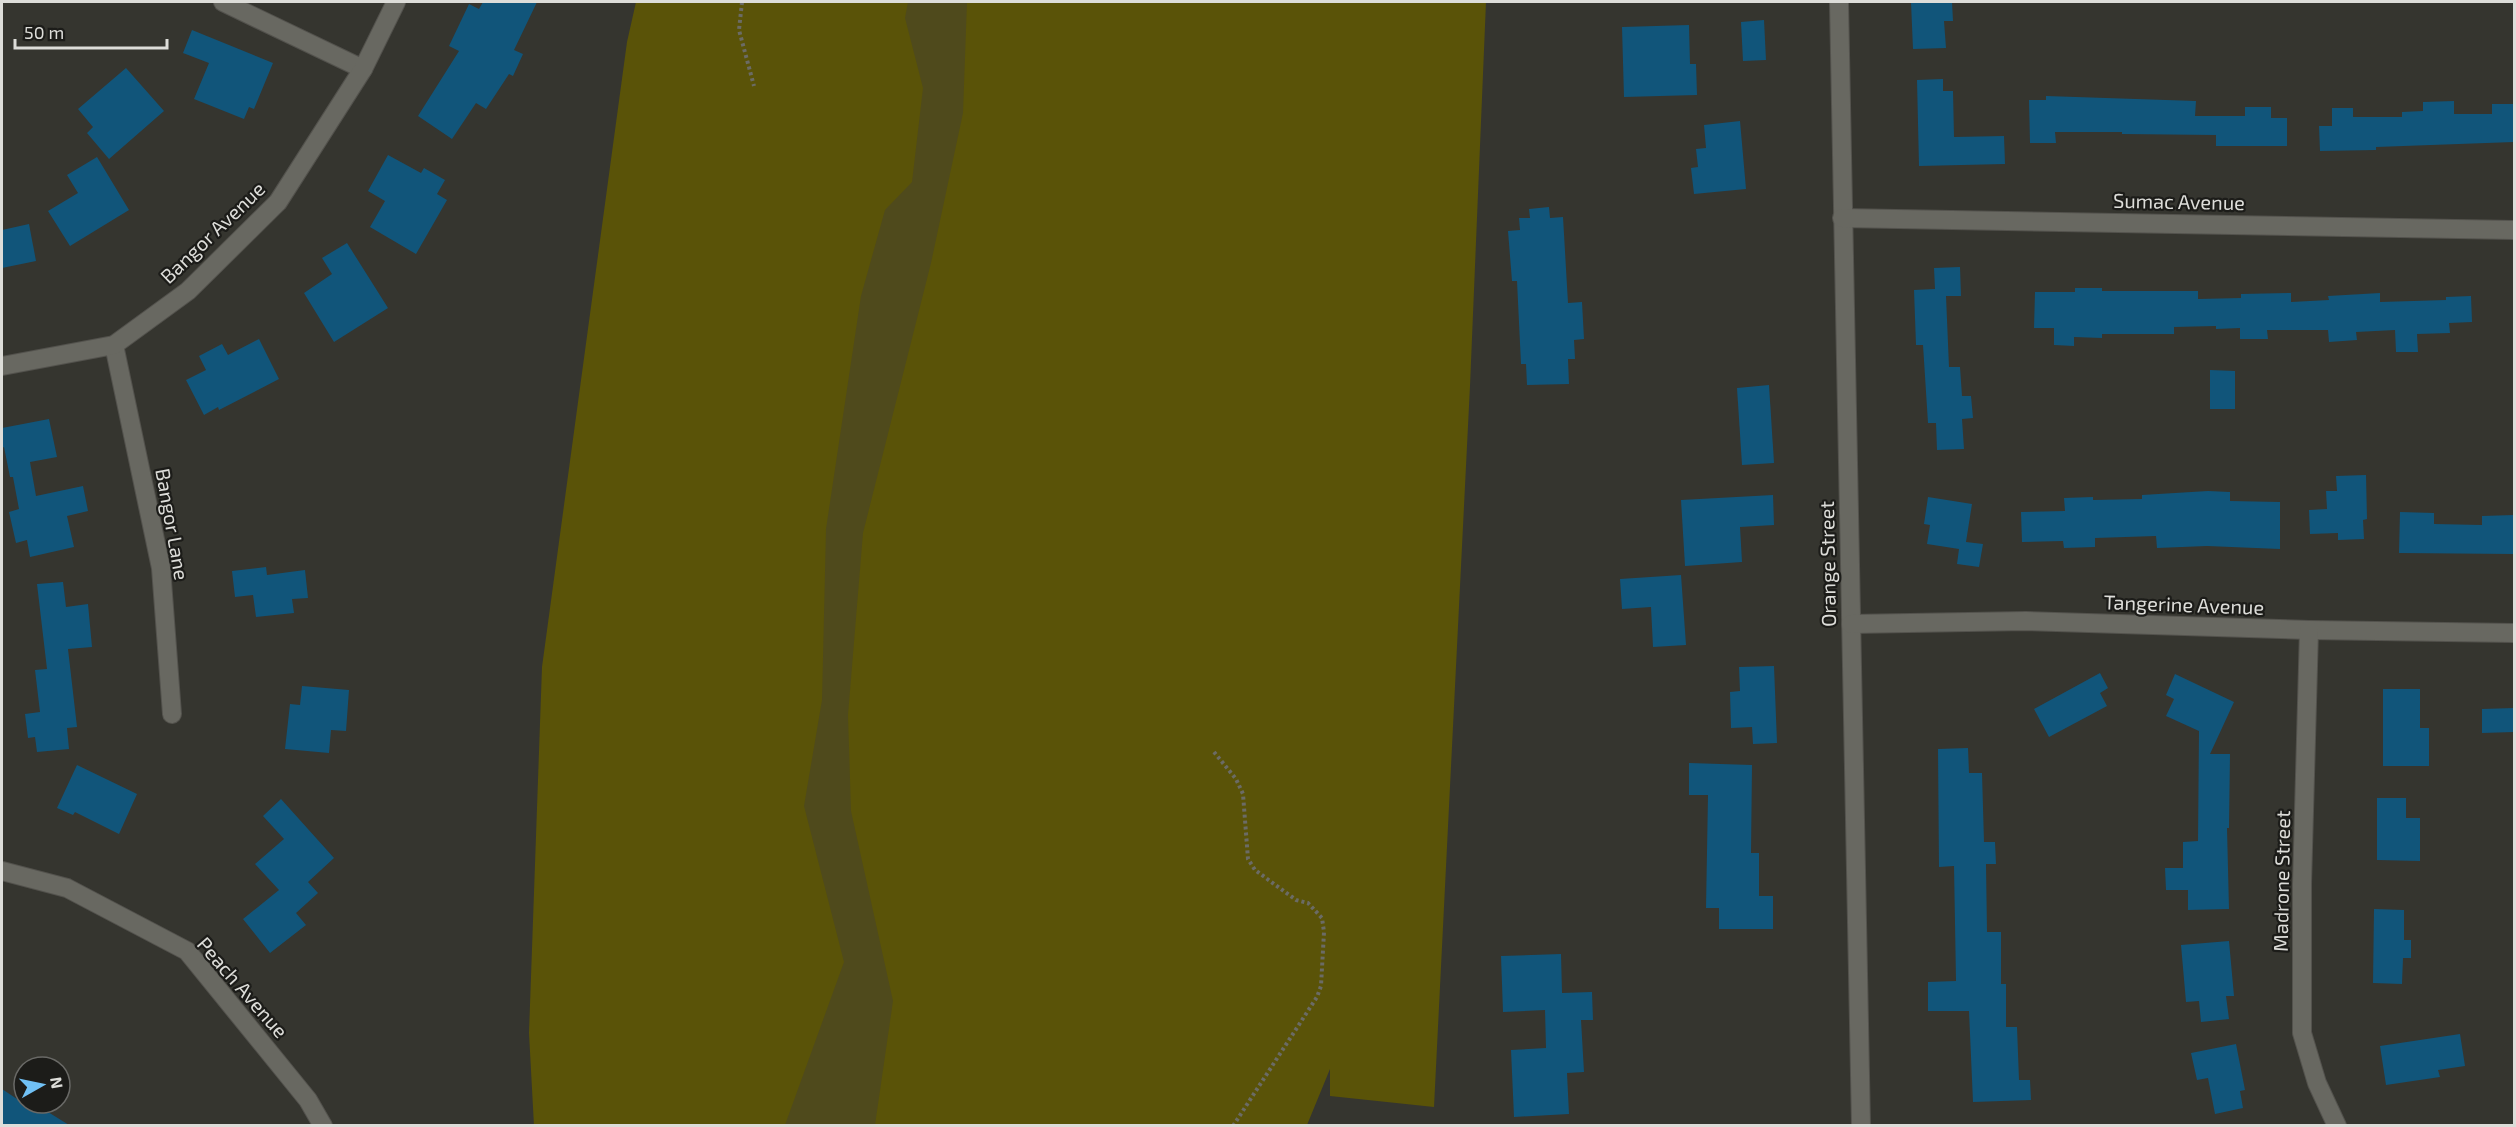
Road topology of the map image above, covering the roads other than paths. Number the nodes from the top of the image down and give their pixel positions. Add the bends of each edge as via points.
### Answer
1 (223, 2) edge
2 (396, 2) edge
3 (1839, 2) edge
4 (363, 69) junction
5 (1842, 218) junction
6 (2514, 230) edge
7 (114, 345) junction
8 (2, 366) edge
9 (1851, 624) junction
10 (2309, 630) junction
11 (2514, 633) edge
12 (172, 714) dead end
13 (2, 872) edge
14 (323, 1125) edge
15 (1861, 1125) edge
16 (2337, 1125) edge

1 - 4 street
2 - 4 street, Bangor Avenue
3 - 5 street, Orange Street
4 - 7 street, Bangor Avenue via 278,202 188,291
5 - 6 street, Sumac Avenue
5 - 9 street, Orange Street
7 - 8 street, Bangor Avenue
7 - 12 street, Bangor Lane via 161,568
9 - 10 street, Tangerine Avenue via 2026,621
9 - 15 street, Orange Street
10 - 11 street, Tangerine Avenue
10 - 16 street, Madrone Street via 2302,1033 2317,1083
13 - 14 street, Peach Avenue via 67,888 187,951 308,1100

